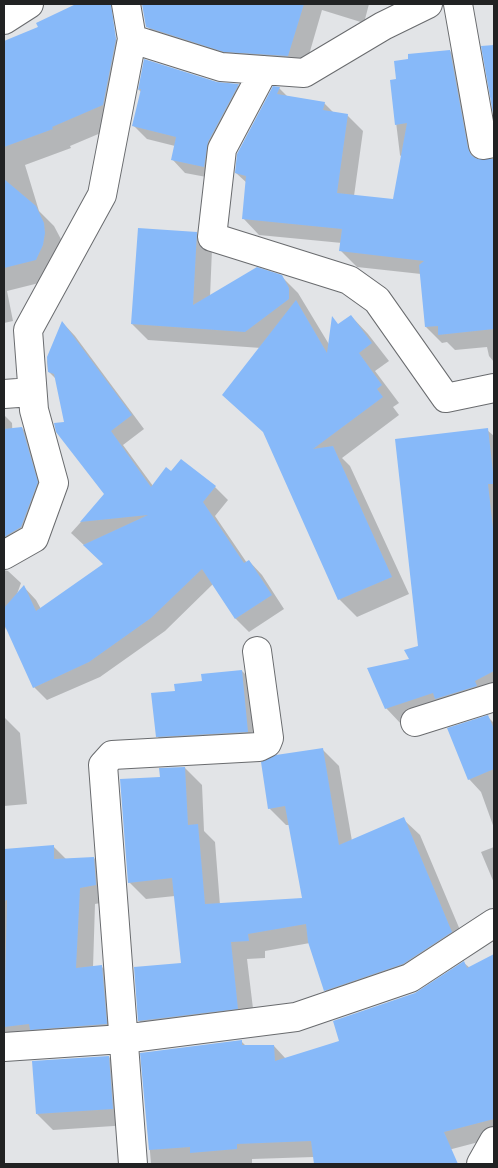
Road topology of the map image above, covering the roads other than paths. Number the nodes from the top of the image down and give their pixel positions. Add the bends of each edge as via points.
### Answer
1 (126, 4) edge
2 (428, 4) edge
3 (458, 4) edge
4 (132, 40) junction
5 (264, 70) junction
6 (494, 143) edge
7 (494, 388) edge
8 (32, 392) junction
9 (4, 394) edge
10 (4, 555) edge
11 (257, 651) dead end
12 (494, 697) edge
13 (415, 722) dead end
14 (494, 923) edge
15 (123, 1039) junction
16 (4, 1047) edge
17 (494, 1141) edge
18 (132, 1164) edge
19 (481, 1164) edge

1 - 4 street
2 - 5 street via 383,26 304,73
3 - 6 street via 483,145
4 - 5 street via 221,67
4 - 8 street via 102,195 28,330
5 - 7 street via 222,149 212,237 349,280 378,300 446,398
8 - 9 street
8 - 10 street via 54,483 34,538
11 - 15 street via 269,738 267,744 112,755 104,765
12 - 13 street
14 - 15 street via 410,978 296,1017
15 - 16 street
15 - 18 street
17 - 19 street

